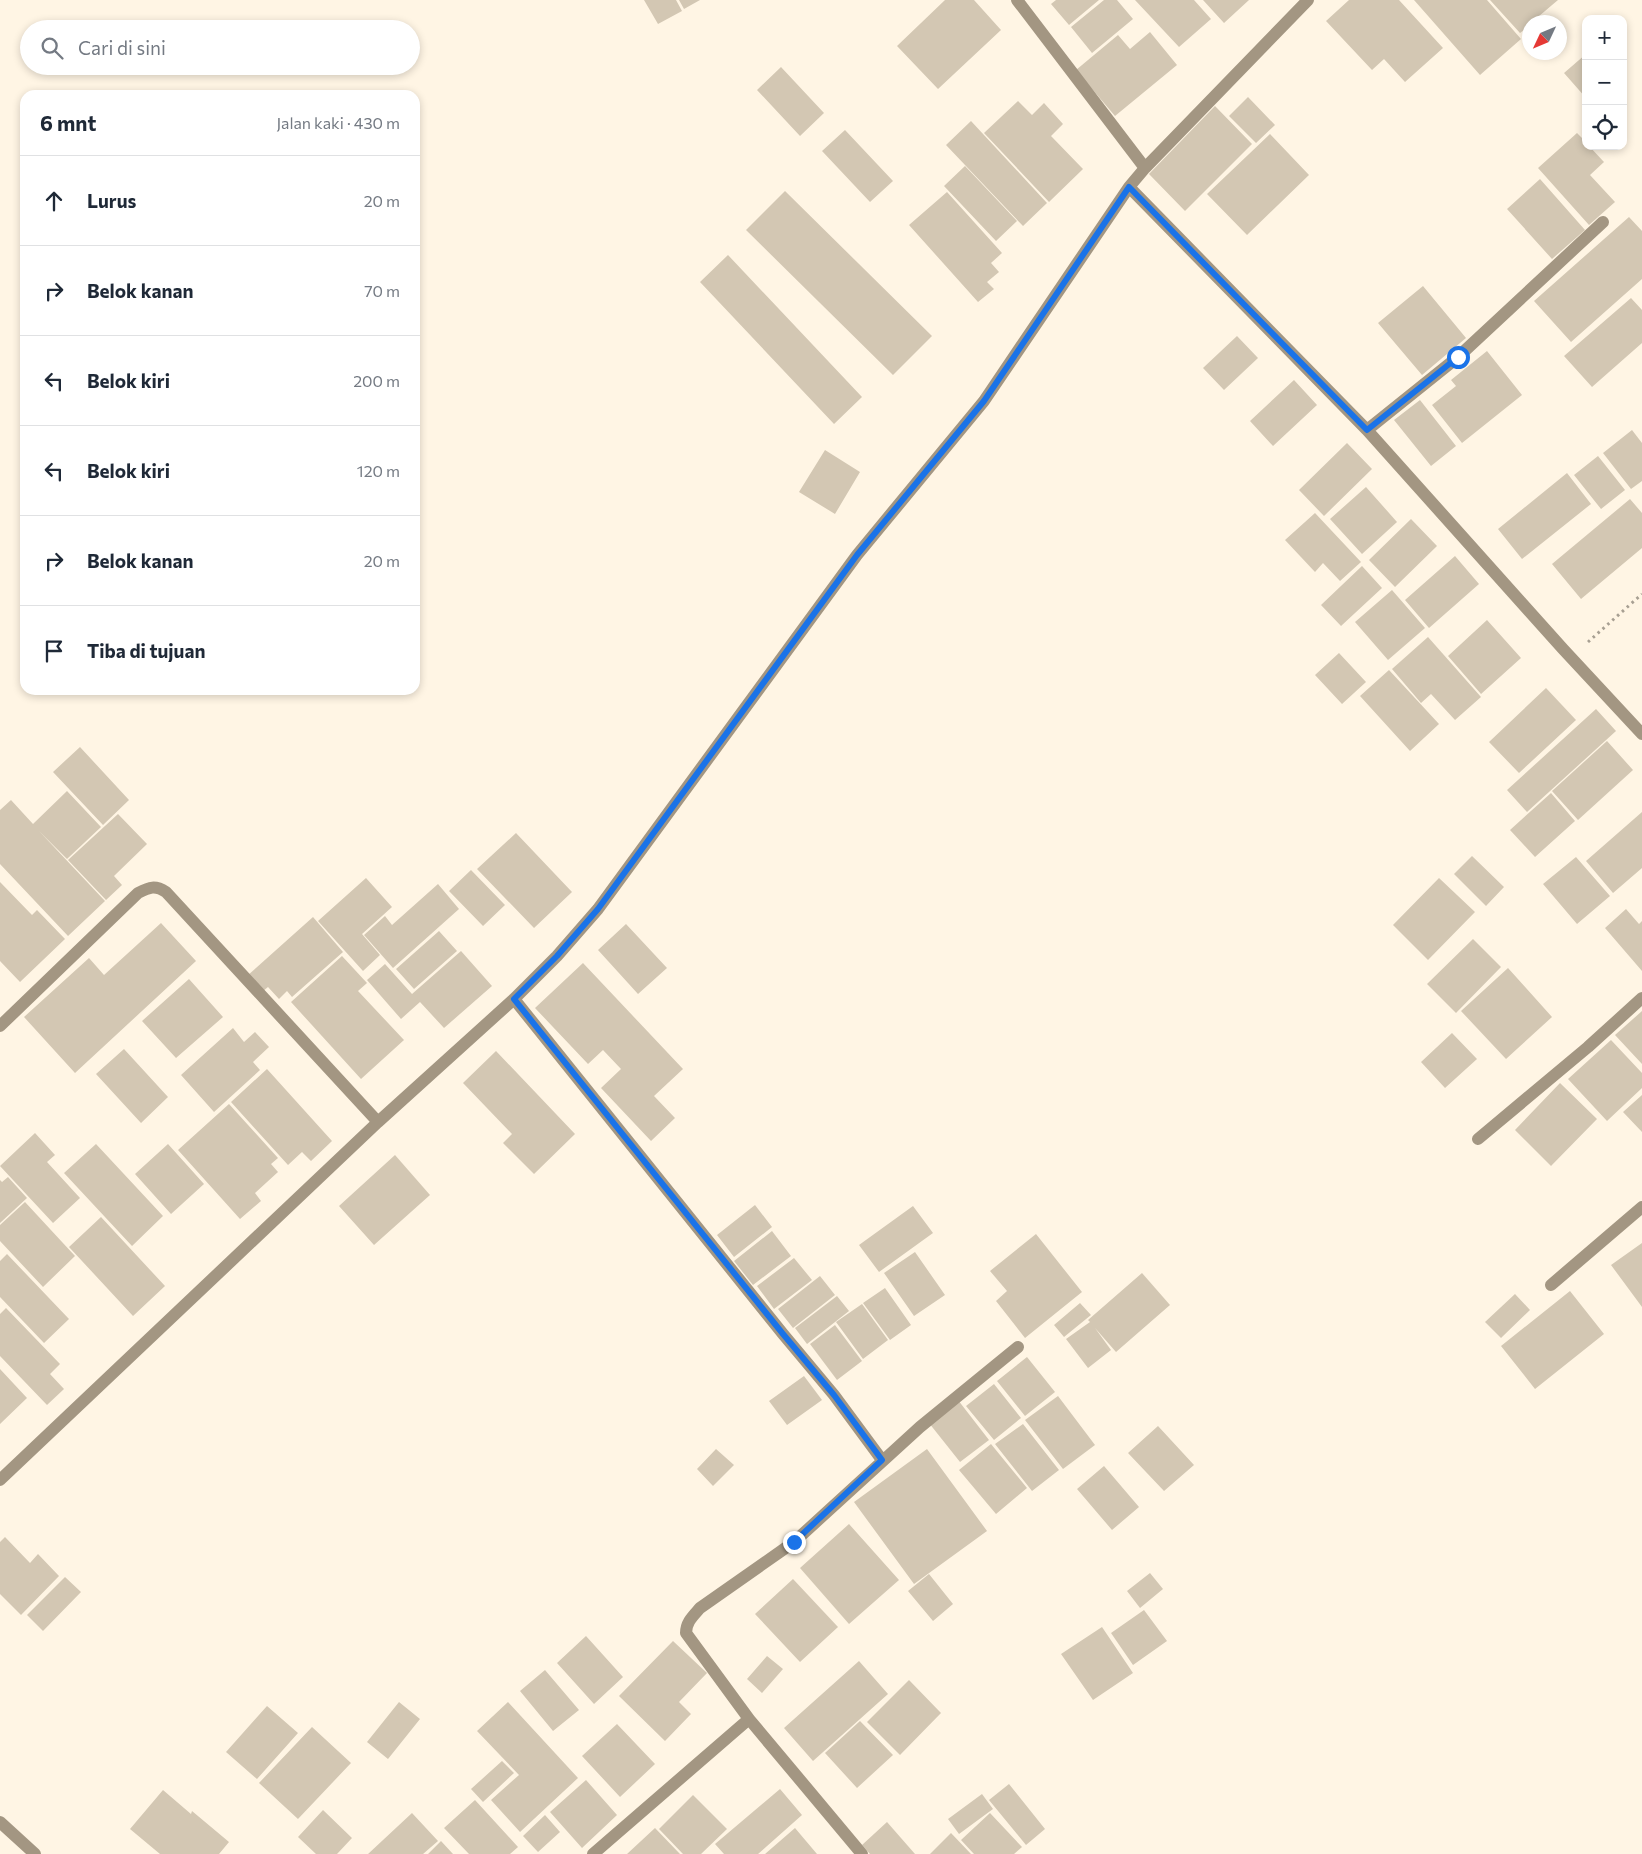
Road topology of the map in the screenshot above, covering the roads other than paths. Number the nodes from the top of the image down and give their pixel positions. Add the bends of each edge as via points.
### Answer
1 (1017, 0) edge
2 (1308, 0) edge
3 (1145, 168) junction
4 (1129, 187) junction
5 (1603, 222) dead end
6 (1367, 430) junction
7 (1642, 734) edge
8 (1642, 998) edge
9 (514, 999) junction
10 (0, 1026) edge
11 (378, 1122) junction
12 (1478, 1139) dead end
13 (1642, 1207) edge
14 (1552, 1285) dead end
15 (1018, 1347) dead end
16 (882, 1460) junction
17 (0, 1480) edge
18 (749, 1719) junction
19 (0, 1822) edge
20 (35, 1854) edge
21 (593, 1854) edge
22 (862, 1854) edge

1 - 3 street
2 - 3 street
3 - 4 street
4 - 6 street
4 - 9 street via 984,401 857,555 598,909
5 - 6 street via 1458,357
6 - 7 street
8 - 12 street via 1588,1048
9 - 11 street
9 - 16 street via 834,1395
10 - 11 street via 138,893 157,887 166,892
11 - 17 street
13 - 14 street
15 - 16 street
16 - 18 street via 794,1542 700,1608 688,1621 686,1633
18 - 21 street
18 - 22 street
19 - 20 street

